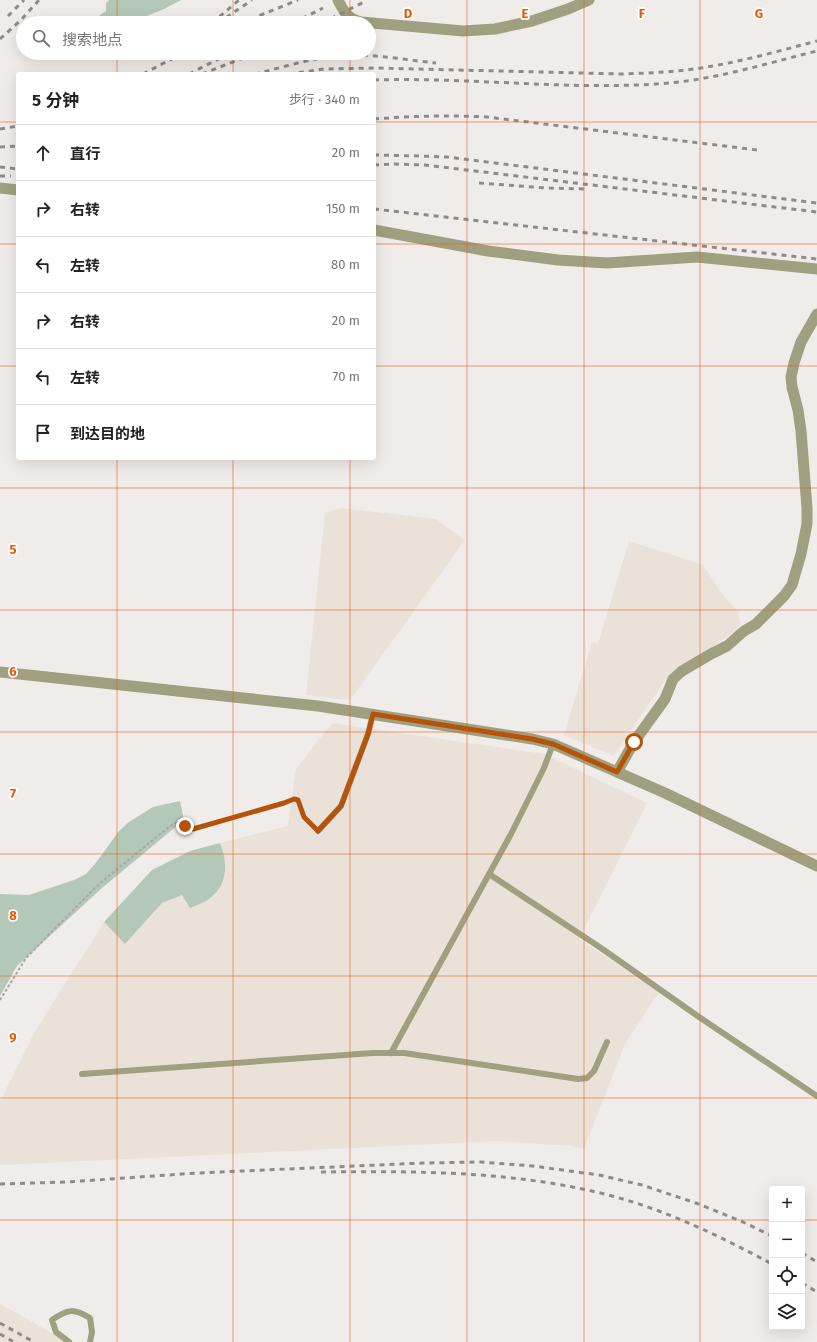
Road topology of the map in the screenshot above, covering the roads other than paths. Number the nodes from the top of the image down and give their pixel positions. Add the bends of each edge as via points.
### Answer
1 (338, 0) edge
2 (589, 0) edge
3 (349, 16) edge
4 (376, 23) edge
5 (0, 188) edge
6 (16, 190) edge
7 (376, 230) edge
8 (817, 269) edge
9 (817, 314) edge
10 (0, 672) edge
11 (373, 714) junction
12 (553, 744) junction
13 (617, 772) junction
14 (318, 831) road end
15 (817, 866) edge
16 (489, 874) junction
17 (607, 1042) dead end
18 (391, 1053) junction
19 (82, 1074) dead end
20 (817, 1096) edge
21 (69, 1342) edge
22 (90, 1342) edge

1 - 3 street
2 - 4 street via 532,22 495,29 463,31
5 - 6 street
7 - 8 street via 488,251 558,260 608,263 697,257
9 - 13 street via 801,342 791,377 801,431 807,508 807,524 792,585 756,624 727,646 682,671 673,679 665,699 634,742
10 - 11 street
11 - 12 street
11 - 14 lane via 341,806
12 - 13 street
12 - 16 lane via 544,768
13 - 15 street
16 - 18 lane
16 - 20 lane
17 - 18 lane via 594,1071 587,1078 578,1079
18 - 19 lane
21 - 22 lane via 56,1332 52,1320 64,1312 78,1311 90,1318

